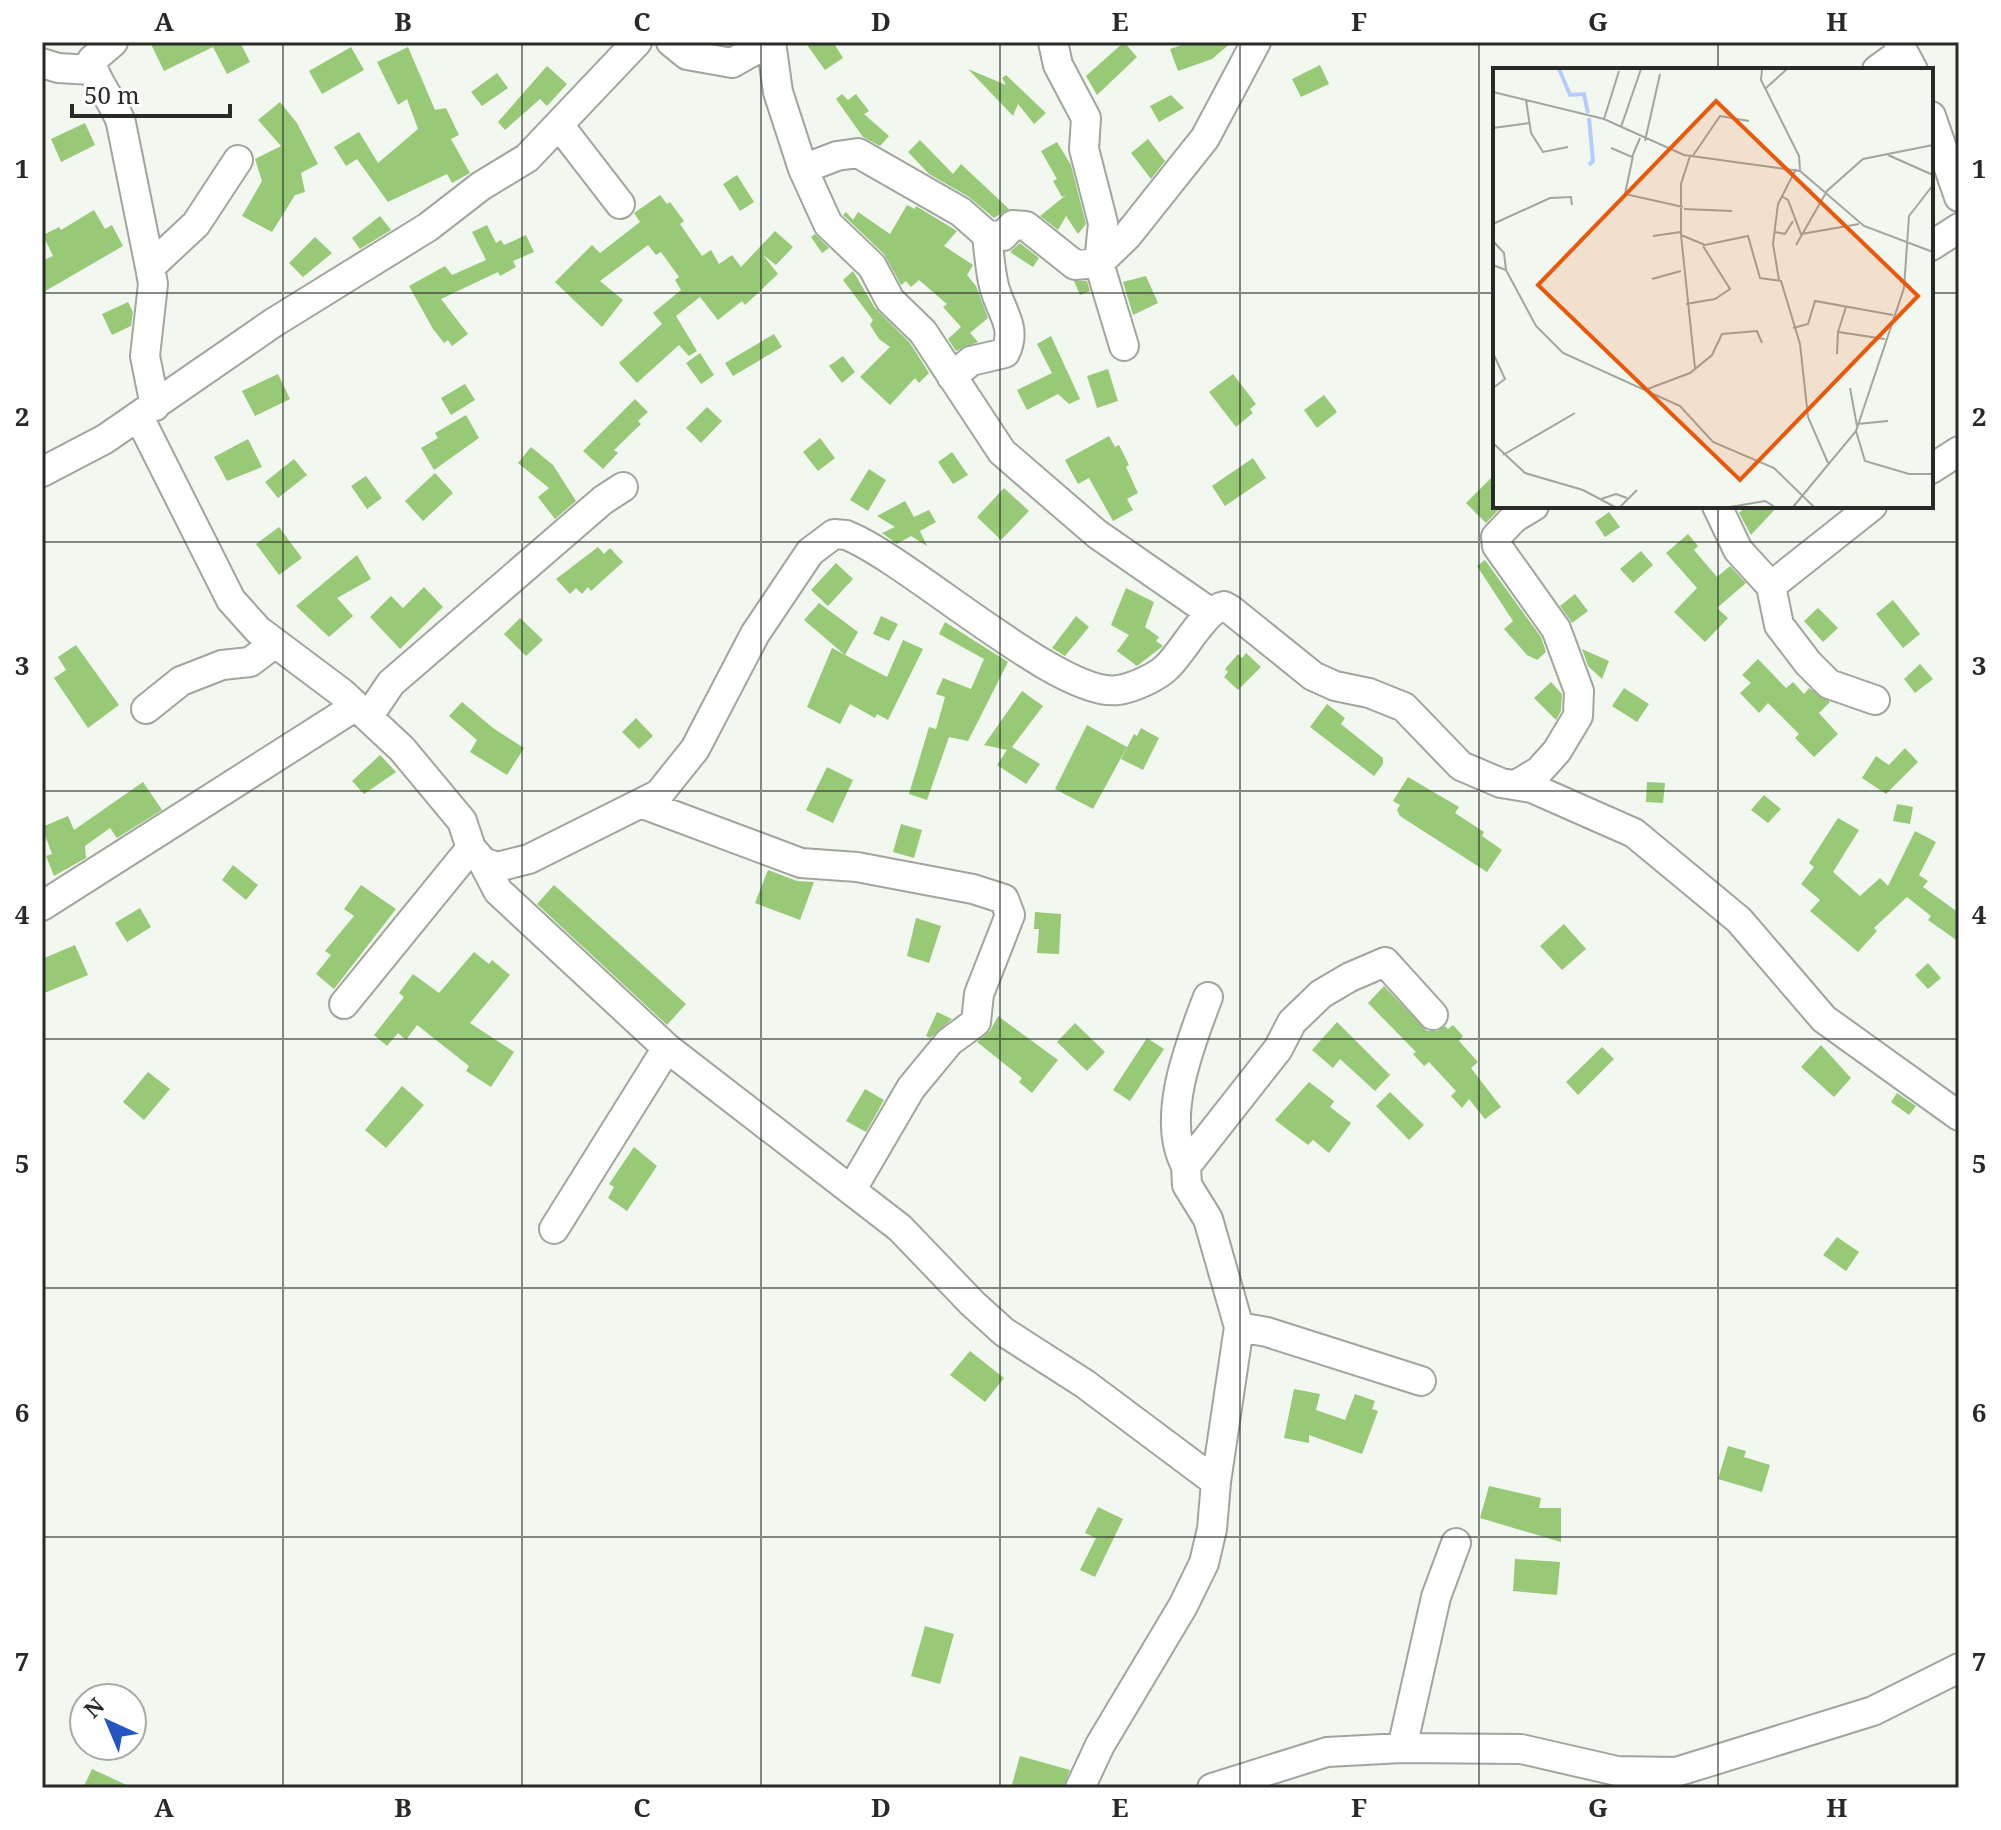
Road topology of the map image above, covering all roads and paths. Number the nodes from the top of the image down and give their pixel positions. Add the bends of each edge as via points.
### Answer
1 (113, 42) edge
2 (637, 42) edge
3 (671, 42) edge
4 (770, 42) edge
5 (1053, 42) edge
6 (1256, 42) edge
7 (1905, 54) edge
8 (42, 63) edge
9 (1880, 68) edge
10 (92, 70) junction
11 (1933, 122) edge
12 (559, 125) junction
13 (238, 160) dead end
14 (803, 169) junction
15 (1959, 197) edge
16 (620, 204) dead end
17 (1959, 228) edge
18 (987, 235) junction
19 (1933, 245) edge
20 (1099, 263) junction
21 (150, 267) junction
22 (1124, 346) dead end
23 (952, 377) junction
24 (147, 411) junction
25 (1959, 451) edge
26 (1933, 468) edge
27 (42, 472) edge
28 (623, 487) dead end
29 (1531, 508) edge
30 (1718, 508) edge
31 (1869, 508) edge
32 (1771, 586) junction
33 (1211, 613) junction
34 (275, 643) junction
35 (1875, 700) dead end
36 (146, 709) dead end
37 (362, 711) junction
38 (1516, 785) junction
39 (643, 804) junction
40 (477, 855) junction
41 (42, 906) edge
42 (1208, 997) dead end
43 (344, 1004) dead end
44 (1433, 1015) dead end
45 (667, 1048) junction
46 (1959, 1116) edge
47 (1186, 1166) junction
48 (852, 1189) junction
49 (554, 1229) dead end
50 (1239, 1327) junction
51 (1421, 1381) dead end
52 (1216, 1482) junction
53 (1456, 1543) dead end
54 (1959, 1668) edge
55 (1402, 1748) junction
56 (1080, 1788) edge
57 (1212, 1788) edge

1 - 10 street via 92,60
2 - 12 street
3 - 4 street via 687,55 732,63
4 - 14 street via 778,92
5 - 20 street via 1058,65 1086,118 1084,149 1103,223
6 - 20 street via 1205,138
7 - 9 street
8 - 10 street
10 - 21 street via 116,105
11 - 15 street
12 - 16 street
12 - 24 street via 527,158 428,227 273,323
13 - 21 street via 196,224
14 - 18 street via 858,153 961,212
14 - 23 street via 828,224 872,266 890,300 923,332
17 - 19 street
18 - 20 street via 1003,236 1013,225 1026,226 1075,265
18 - 23 street via 994,288 1011,339 1005,353 995,358 984,355
20 - 22 street
21 - 24 street
23 - 33 street via 1002,452 1097,534
24 - 27 street
24 - 34 street via 231,600
25 - 26 street
28 - 37 street
29 - 38 street via 1496,537 1497,546 1556,629 1579,691 1578,716 1557,751
30 - 32 street via 1738,550
31 - 32 street
32 - 35 street via 1779,625 1808,663 1829,684
33 - 38 street via 1224,606 1313,676 1404,707 1461,766
33 - 39 street via 1165,669 1132,686 1105,690 1057,671 859,540 834,534 810,552 755,634 680,772
34 - 36 street via 250,662 222,665 181,681
34 - 37 street
37 - 40 street via 447,800
37 - 41 street
38 - 46 street via 1634,833 1739,920 1824,1019
39 - 40 street via 520,863 497,867
39 - 48 street via 801,863 857,867 1004,899 1010,915 979,994 976,1022 949,1042 911,1088
40 - 43 street
40 - 45 street via 498,891
42 - 47 street via 1188,1052 1174,1133
44 - 47 street via 1385,962 1321,994 1292,1022 1278,1049
45 - 48 street
45 - 49 street
47 - 50 street via 1187,1185 1208,1219
48 - 52 street via 911,1238 1004,1332 1085,1384
50 - 51 street
50 - 52 street
52 - 56 street via 1204,1563
53 - 55 street via 1436,1597
54 - 55 street via 1873,1711 1676,1772 1617,1771 1521,1749
55 - 57 street via 1327,1752

